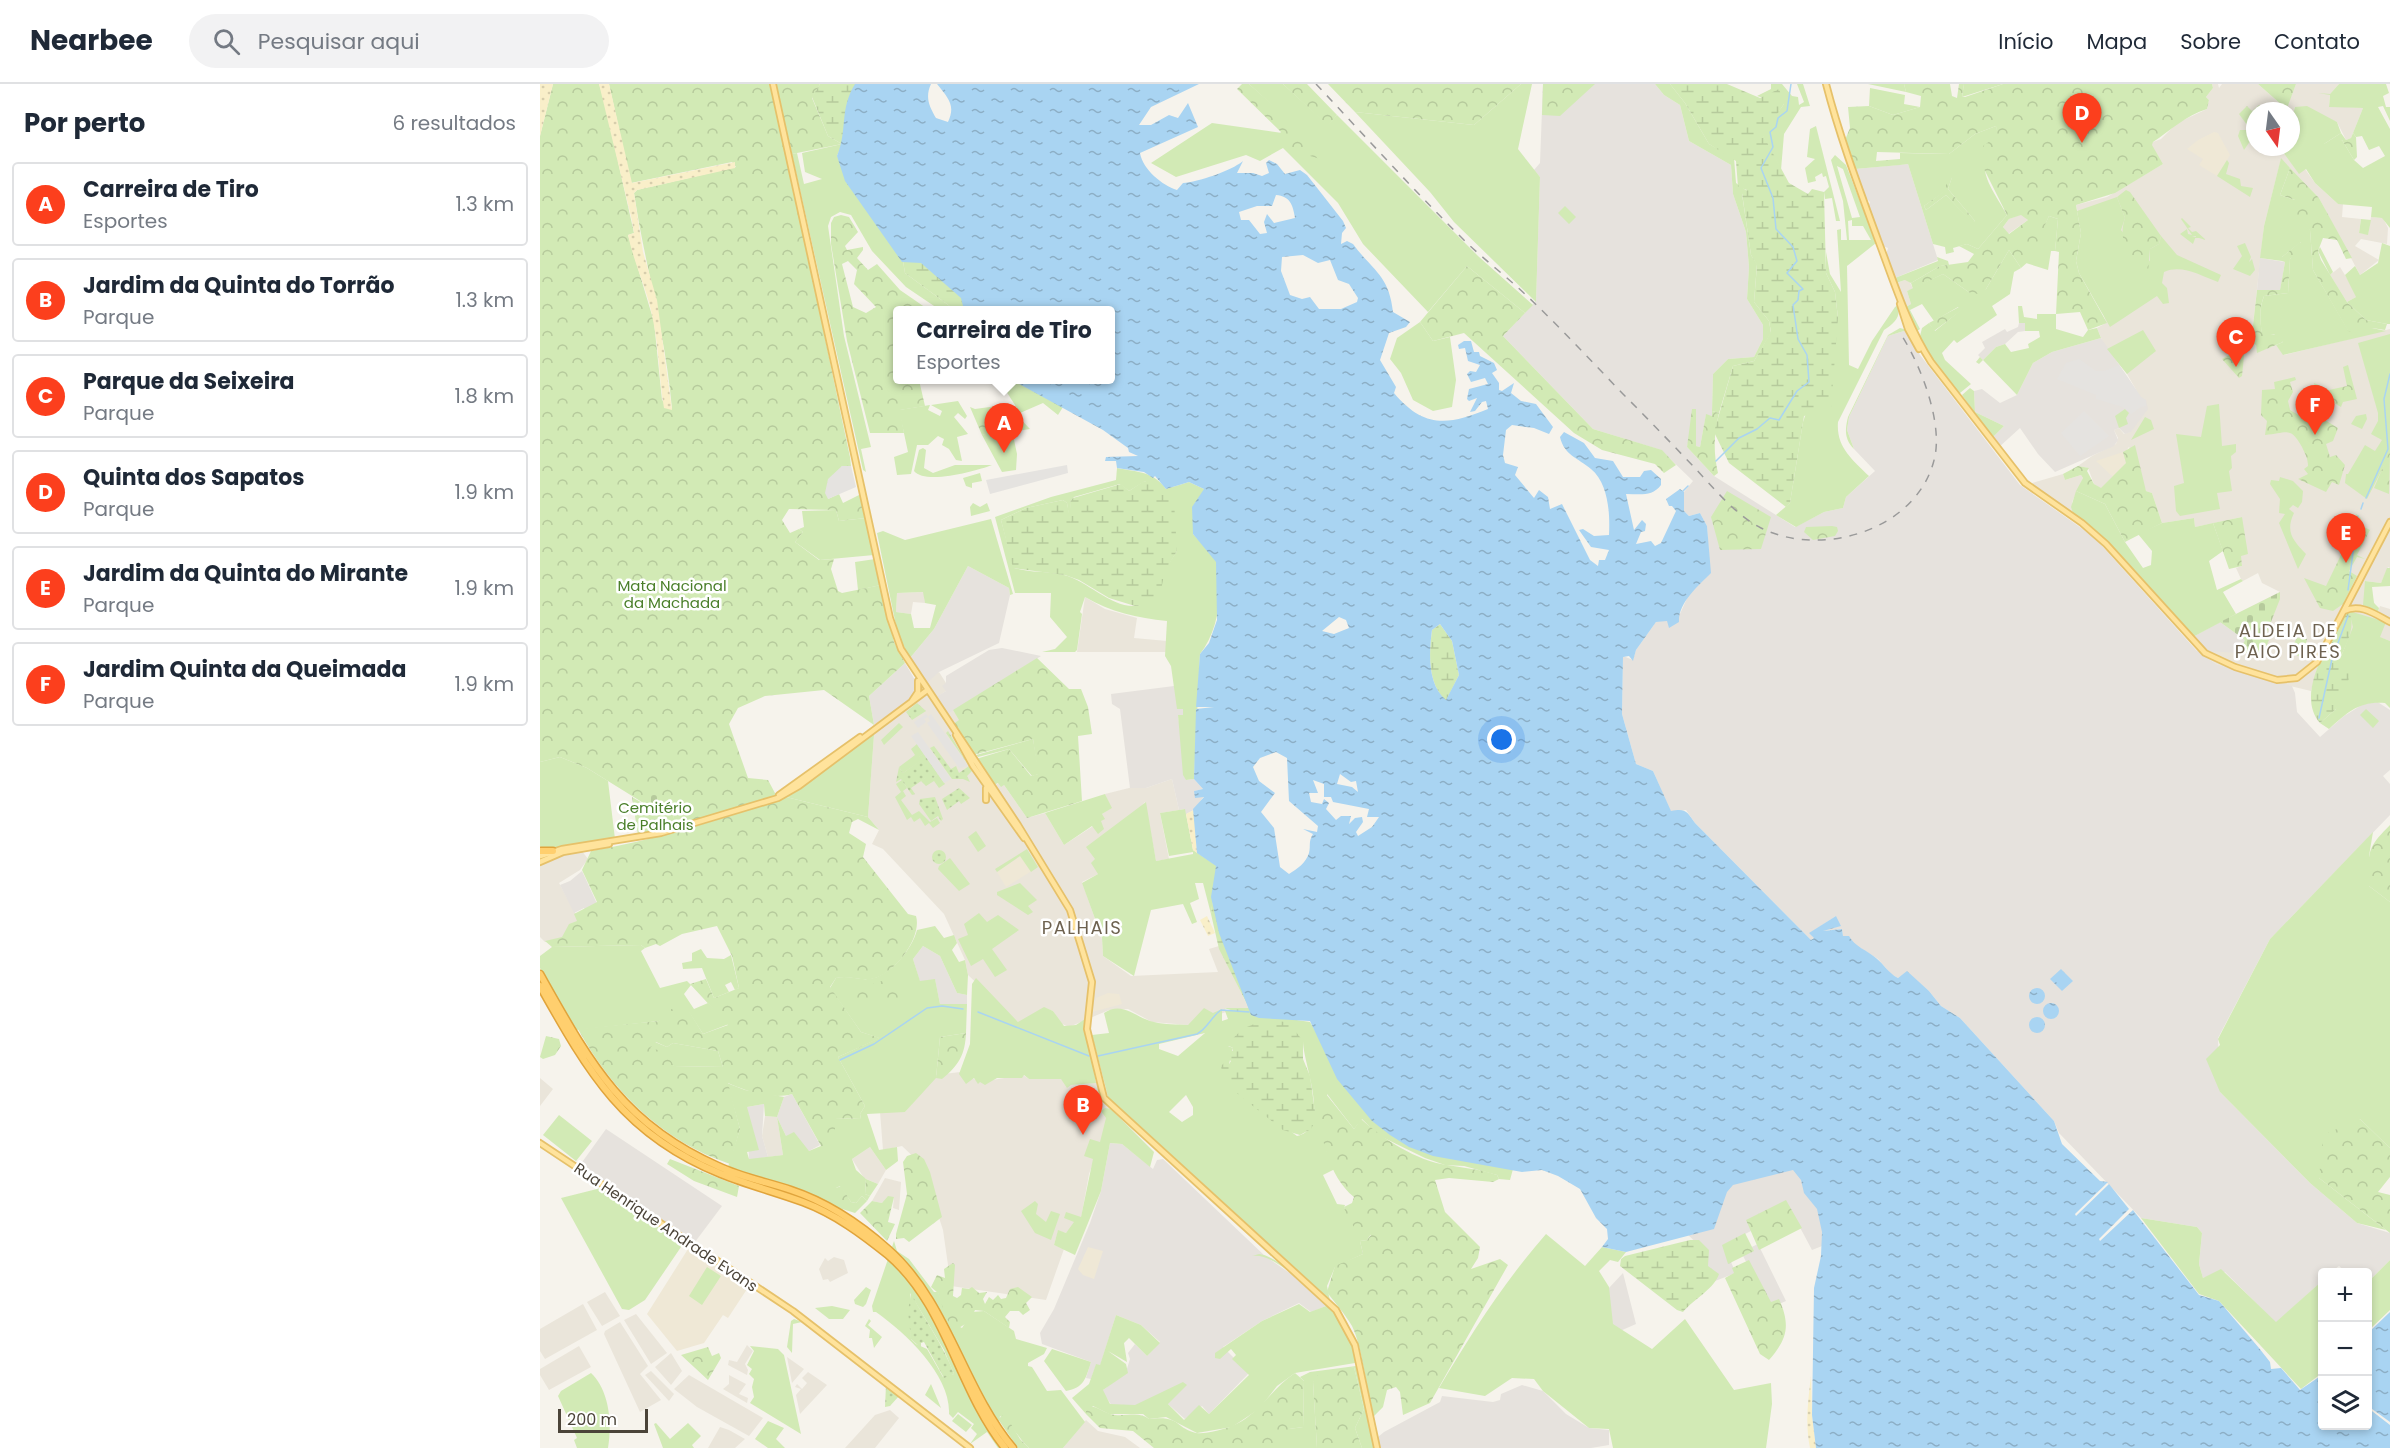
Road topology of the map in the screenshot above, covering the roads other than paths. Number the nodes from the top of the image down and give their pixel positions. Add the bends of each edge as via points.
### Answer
1 (773, 84) edge
2 (1826, 84) edge
3 (2390, 522) edge
4 (2351, 601) junction
5 (2352, 608) junction
6 (2362, 608) junction
7 (2344, 611) junction
8 (2390, 622) edge
9 (918, 678) junction
10 (926, 691) junction
11 (914, 699) junction
12 (934, 701) junction
13 (956, 734) junction
14 (984, 783) junction
15 (999, 805) junction
16 (618, 842) junction
17 (1030, 844) junction
18 (540, 851) edge
19 (553, 851) junction
20 (540, 856) edge
21 (540, 862) edge
22 (540, 974) edge
23 (540, 986) edge
24 (540, 993) edge
25 (555, 1015) junction
26 (540, 1143) edge
27 (970, 1448) edge
28 (1005, 1448) edge
29 (1013, 1448) edge
30 (1377, 1448) edge

1 - 9 main road via 894,633
2 - 7 main road via 1839,134 1920,344 2025,483 2106,544 2205,653 2226,664 2282,681 2296,678 2317,662
3 - 4 main road
4 - 5 main road
4 - 6 main road
4 - 7 main road
5 - 6 main road
5 - 7 main road
6 - 8 main road
9 - 10 main road
9 - 11 main road via 919,689
10 - 11 main road
10 - 12 main road
11 - 12 main road
11 - 16 main road via 799,786 769,801 663,833
12 - 13 main road
13 - 14 main road
13 - 17 main road
14 - 15 main road
14 - 15 main road via 987,801
15 - 17 main road
16 - 19 main road
16 - 21 main road via 559,853
17 - 30 main road via 1061,893 1081,939 1093,986 1088,1029 1101,1090 1108,1103 1336,1310 1355,1346
18 - 19 highway
19 - 20 main road
22 - 29 highway via 611,1090 649,1126 680,1148 719,1167 792,1190 835,1209 890,1250 930,1298 983,1403
23 - 25 highway
24 - 25 highway
25 - 28 highway via 603,1088 652,1137 721,1174 806,1203 853,1227 890,1257 921,1293 976,1404
26 - 27 main road, Rua Henrique Andrade Evans via 793,1311

